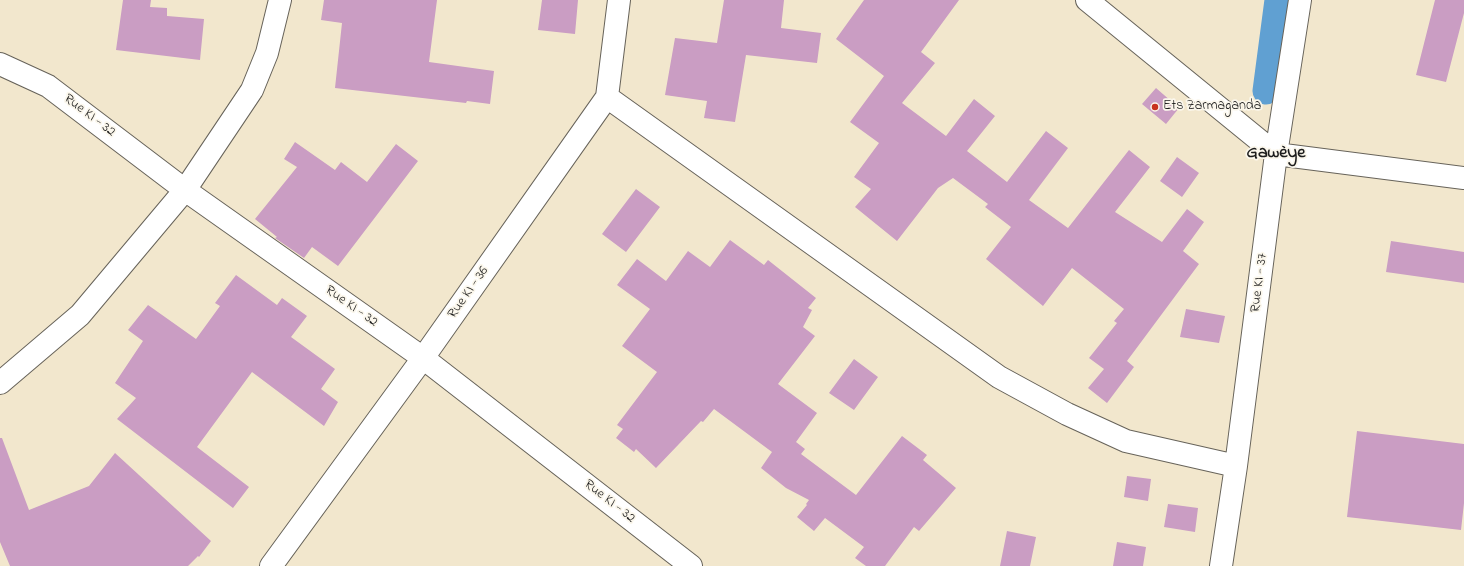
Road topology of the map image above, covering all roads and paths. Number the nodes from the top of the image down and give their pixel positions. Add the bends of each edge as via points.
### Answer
1 (280, 0) edge
2 (619, 0) edge
3 (1087, 0) edge
4 (1300, 0) edge
5 (0, 64) edge
6 (607, 97) junction
7 (1276, 154) junction
8 (1464, 178) edge
9 (185, 190) junction
10 (423, 358) junction
11 (0, 383) edge
12 (1236, 466) junction
13 (271, 566) edge
14 (691, 566) edge
15 (1220, 566) edge

1 - 9 street via 267,53 252,90
2 - 6 street, Rue KI - 36
3 - 7 street
4 - 7 street, Rue KI - 37
5 - 9 street, Rue KI - 32 via 48,86
6 - 10 street, Rue KI - 36
6 - 12 street via 999,377 1067,414 1126,441
7 - 8 street
7 - 12 street, Rue KI - 37
9 - 10 street, Rue KI - 32
9 - 11 street via 80,315
10 - 13 street, Rue KI - 36
10 - 14 street, Rue KI - 32
12 - 15 street, Rue KI - 37

